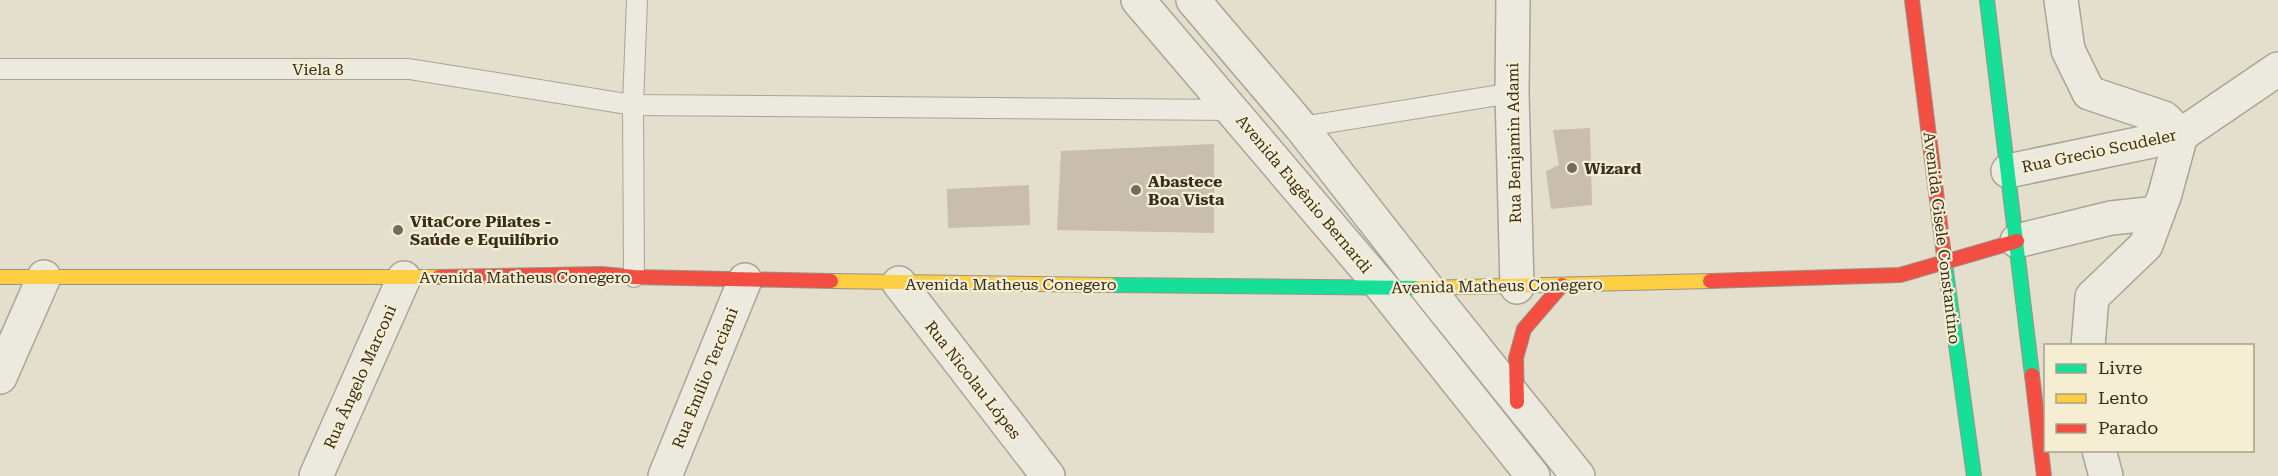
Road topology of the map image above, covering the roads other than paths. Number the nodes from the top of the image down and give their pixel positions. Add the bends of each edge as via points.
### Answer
1 (637, 0) edge
2 (1137, 0) edge
3 (1193, 0) edge
4 (1513, 0) edge
5 (1912, 0) edge
6 (1987, 0) edge
7 (2061, 0) edge
8 (0, 69) edge
9 (2278, 69) edge
10 (1512, 93) junction
11 (633, 105) junction
12 (1233, 110) junction
13 (1301, 127) junction
14 (2181, 135) junction
15 (2008, 171) junction
16 (2158, 213) junction
17 (2017, 241) junction
18 (1945, 263) junction
19 (0, 277) edge
20 (44, 277) junction
21 (634, 277) junction
22 (404, 278) junction
23 (745, 280) junction
24 (899, 283) junction
25 (1562, 285) junction
26 (1517, 287) junction
27 (1383, 288) junction
28 (1427, 288) junction
29 (2088, 344) edge
30 (0, 377) edge
31 (1518, 402) junction
32 (2100, 452) edge
33 (316, 476) edge
34 (665, 476) edge
35 (1048, 476) edge
36 (1533, 476) edge
37 (1578, 476) edge
38 (1974, 476) edge
39 (2044, 476) edge
40 (2106, 476) edge

1 - 11 lane
2 - 12 street, Avenida Eugênio Bernardi
3 - 13 street
4 - 10 street, Rua Benjamin Adami
5 - 18 main road, Avenida Gisele Constantino
6 - 15 main road
7 - 14 street via 2068,50 2089,93 2164,118
8 - 11 lane, Viela 8 via 409,69
9 - 14 street, Rua Grecio Scudeler
10 - 13 lane
10 - 26 street, Rua Benjamin Adami
11 - 12 lane, Viela 8
11 - 21 lane
12 - 27 street, Avenida Eugênio Bernardi
13 - 28 street
14 - 15 street, Rua Grecio Scudeler
14 - 16 street
15 - 17 main road
16 - 17 street via 2111,219
16 - 29 street via 2146,245 2092,297
17 - 18 main road, Avenida Matheus Conegero
17 - 39 main road
18 - 25 main road, Avenida Matheus Conegero via 1900,275
18 - 38 main road, Avenida Gisele Constantino
19 - 20 main road, Avenida Matheus Conegero
20 - 22 main road, Avenida Matheus Conegero
20 - 30 street
21 - 22 main road, Avenida Matheus Conegero via 601,274
21 - 23 main road, Avenida Matheus Conegero
22 - 33 street, Rua Ângelo Marconi
23 - 24 main road, Avenida Matheus Conegero
23 - 34 street, Rua Emílio Terciani
24 - 27 main road, Avenida Matheus Conegero
24 - 35 street, Rua Nicolau Lópes
25 - 26 main road, Avenida Matheus Conegero
25 - 31 main road via 1524,329 1516,358
26 - 28 main road, Avenida Matheus Conegero
27 - 28 main road, Avenida Matheus Conegero
27 - 36 street, Avenida Eugênio Bernardi
28 - 31 street
31 - 37 street
32 - 40 street

